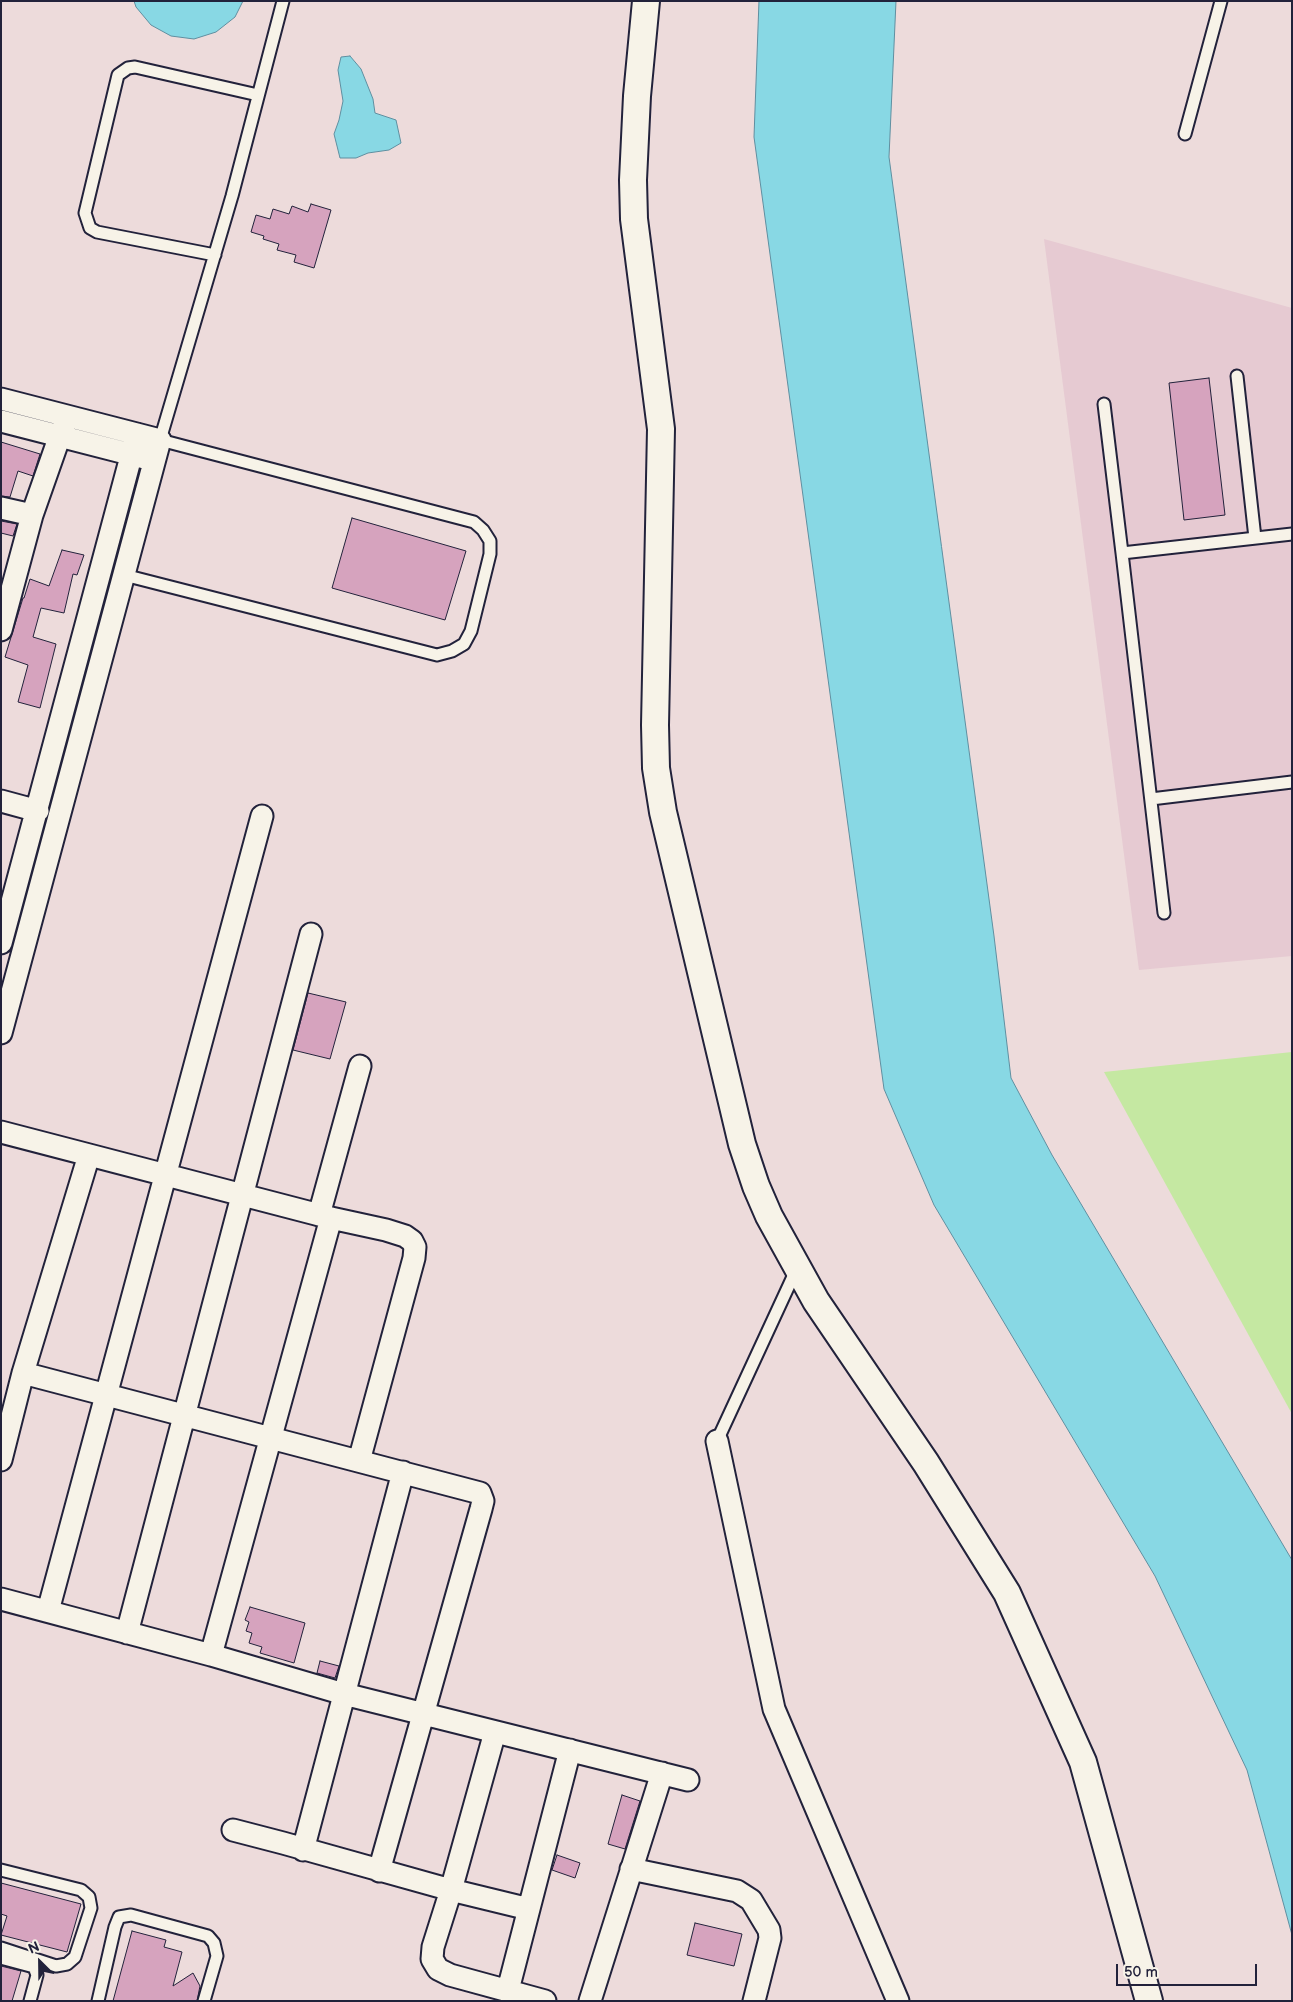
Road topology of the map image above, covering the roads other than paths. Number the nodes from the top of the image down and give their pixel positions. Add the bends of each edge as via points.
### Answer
1 (283, 1) edge
2 (646, 1) edge
3 (1221, 1) edge
4 (258, 95) junction
5 (1185, 134) dead end
6 (215, 255) junction
7 (1237, 376) dead end
8 (1, 399) edge
9 (1104, 404) dead end
10 (66, 416) junction
11 (1, 421) edge
12 (137, 434) junction
13 (60, 437) junction
14 (160, 440) junction
15 (132, 454) junction
16 (155, 460) junction
17 (1, 508) edge
18 (32, 515) junction
19 (1292, 534) edge
20 (1255, 538) junction
21 (1122, 553) junction
22 (124, 575) junction
23 (1, 630) edge
24 (1292, 782) edge
25 (1151, 799) junction
26 (1, 801) edge
27 (38, 811) junction
28 (262, 816) dead end
29 (1164, 913) dead end
30 (311, 934) dead end
31 (1, 943) edge
32 (1, 1032) edge
33 (360, 1066) dead end
34 (1, 1132) edge
35 (90, 1155) junction
36 (165, 1175) junction
37 (243, 1195) junction
38 (325, 1216) junction
39 (797, 1266) junction
40 (23, 1373) junction
41 (106, 1394) junction
42 (185, 1416) junction
43 (270, 1438) junction
44 (718, 1442) joint
45 (1, 1460) edge
46 (359, 1461) junction
47 (402, 1472) junction
48 (1, 1599) edge
49 (48, 1611) junction
50 (128, 1633) junction
51 (211, 1654) junction
52 (344, 1694) junction
53 (423, 1714) junction
54 (495, 1732) junction
55 (570, 1750) junction
56 (662, 1773) junction
57 (688, 1780) dead end
58 (233, 1830) dead end
59 (304, 1850) junction
60 (631, 1869) junction
61 (1, 1870) edge
62 (379, 1871) junction
63 (451, 1890) junction
64 (529, 1909) junction
65 (1, 1948) edge
66 (1, 1958) edge
67 (508, 1990) junction
68 (30, 2001) edge
69 (98, 2001) edge
70 (204, 2001) edge
71 (546, 2001) edge
72 (590, 2001) edge
73 (754, 2001) edge
74 (898, 2001) edge
75 (1149, 2001) edge

1 - 4 lane
2 - 39 street via 633,180 634,219 661,430 656,768 663,812 742,1144 769,1216
3 - 5 lane
4 - 6 lane
4 - 6 lane via 135,67 118,75 86,213 90,228
6 - 14 lane
7 - 20 lane
8 - 10 street
9 - 21 lane
10 - 12 street
10 - 13 street
11 - 13 street
12 - 14 street
12 - 15 street
13 - 15 street
13 - 18 street
14 - 16 street
14 - 22 lane via 474,522 490,541 490,554 471,631 464,644 437,655
15 - 16 street
15 - 27 street
16 - 22 street
17 - 18 street
18 - 23 street
19 - 20 lane
20 - 21 lane
21 - 25 lane
22 - 32 street
24 - 25 lane
25 - 29 lane
26 - 27 street
27 - 31 street
28 - 36 street
30 - 37 street
33 - 38 street
34 - 35 street
35 - 36 street
35 - 40 street
36 - 37 street
36 - 41 street
37 - 38 street
37 - 42 street
38 - 43 street
38 - 46 street via 405,1236 415,1248
39 - 44 lane
39 - 75 street via 816,1301 926,1463 1007,1593 1084,1762
40 - 41 street
40 - 45 street
41 - 42 street
41 - 49 street
42 - 43 street
42 - 50 street
43 - 46 street
43 - 51 street
44 - 74 street via 774,1709
46 - 47 street
47 - 52 street
47 - 53 street via 473,1490 480,1493 483,1501
48 - 49 street
49 - 50 street
50 - 51 street
51 - 52 street
52 - 53 street
52 - 59 street
53 - 54 street
53 - 62 street
54 - 55 street
54 - 63 street
55 - 56 street
55 - 64 street
56 - 57 street
56 - 60 street
58 - 59 street
59 - 62 street
60 - 72 street
60 - 73 street via 737,1891 751,1900 769,1930 770,1938
61 - 65 lane via 81,1890 89,1897 91,1908 75,1957 67,1964 56,1966
62 - 63 street
63 - 64 street
63 - 67 street via 432,1959 438,1969 450,1975
64 - 67 street
66 - 68 lane via 34,1967 37,1975
67 - 71 street
69 - 70 lane via 115,1927 119,1917 131,1915 208,1936 214,1943 217,1956

